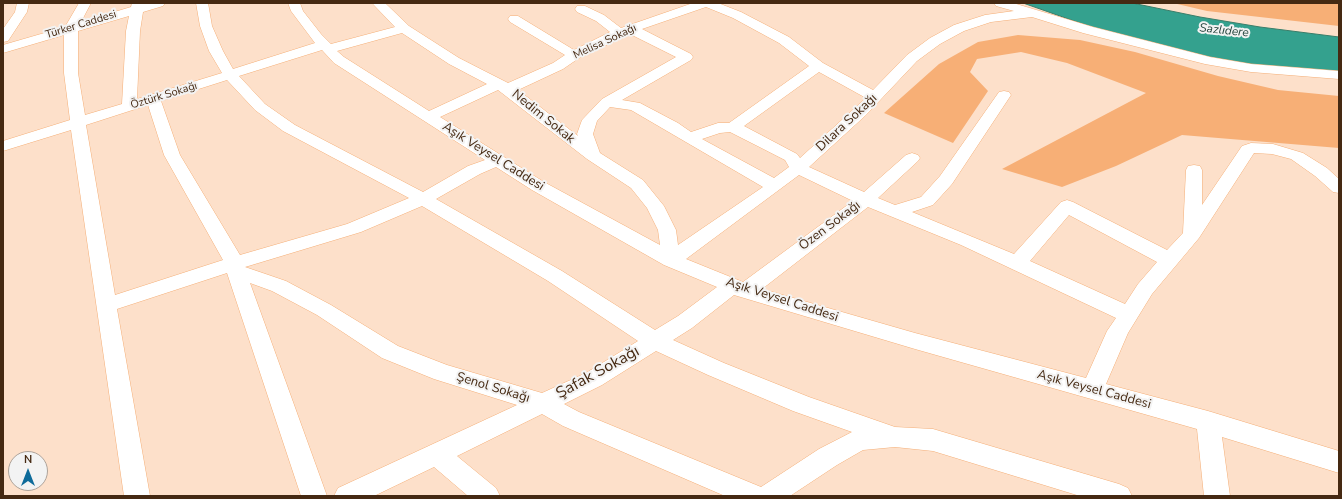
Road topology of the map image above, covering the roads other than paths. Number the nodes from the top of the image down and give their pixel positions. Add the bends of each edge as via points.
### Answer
1 (23, 3) edge
2 (85, 3) edge
3 (159, 3) edge
4 (202, 3) edge
5 (294, 3) edge
6 (378, 3) edge
7 (706, 3) edge
8 (1000, 3) edge
9 (137, 6) edge
10 (581, 9) dead end
11 (1033, 13) junction
12 (514, 18) dead end
13 (71, 28) junction
14 (404, 29) junction
15 (625, 31) junction
16 (3, 38) edge
17 (326, 47) junction
18 (3, 49) edge
19 (574, 55) junction
20 (818, 66) junction
21 (230, 75) junction
22 (1339, 75) edge
23 (503, 87) junction
24 (1004, 95) dead end
25 (875, 97) junction
26 (153, 99) junction
27 (607, 102) junction
28 (129, 106) junction
29 (430, 116) junction
30 (77, 123) junction
31 (733, 127) junction
32 (689, 138) junction
33 (3, 146) edge
34 (593, 156) junction
35 (912, 158) dead end
36 (498, 160) junction
37 (798, 168) junction
38 (1194, 170) dead end
39 (775, 186) junction
40 (1339, 188) edge
41 (422, 199) junction
42 (866, 200) junction
43 (894, 211) junction
44 (1192, 234) junction
45 (671, 260) junction
46 (1170, 260) junction
47 (1017, 262) junction
48 (236, 267) junction
49 (739, 288) junction
50 (107, 305) junction
51 (1129, 315) junction
52 (655, 341) junction
53 (1092, 389) junction
54 (543, 403) junction
55 (1208, 421) junction
56 (895, 438) junction
57 (436, 454) junction
58 (1339, 462) edge
59 (137, 496) edge
60 (314, 496) edge
61 (347, 496) edge
62 (487, 496) edge
63 (754, 496) edge
64 (768, 496) edge
65 (1119, 496) edge
66 (1216, 496) edge

1 - 16 street via 21,12
2 - 13 street
3 - 9 street, Türker Caddesi
4 - 21 street via 206,26 216,51
5 - 17 street, Aşık Veysel Caddesi via 316,38
6 - 14 street, Nedim Sokak
7 - 15 street, Melisa Sokağı
7 - 20 street via 737,15 784,40
8 - 11 street
9 - 13 street, Türker Caddesi
9 - 28 street
10 - 15 street
11 - 22 street via 1088,30 1210,60 1251,68
11 - 25 street, Dilara Sokağı via 989,18 959,28 912,58
12 - 19 street
13 - 18 street, Türker Caddesi
13 - 30 street via 71,73
14 - 17 street, Öztürk Sokağı
14 - 23 street, Nedim Sokak via 454,61
15 - 19 street, Melisa Sokağı
15 - 27 street via 686,56
17 - 21 street, Öztürk Sokağı
17 - 29 street, Aşık Veysel Caddesi via 339,60
19 - 23 street, Melisa Sokağı via 558,66
20 - 25 street
20 - 31 street
21 - 26 street, Öztürk Sokağı
21 - 41 street via 260,107 289,128
23 - 29 street, Melisa Sokağı
23 - 34 street, Nedim Sokak
24 - 43 street via 946,180 927,201
25 - 37 street, Dilara Sokağı
26 - 28 street, Öztürk Sokağı
26 - 48 street via 172,155
27 - 32 street via 635,106
27 - 34 street via 590,120 585,134
28 - 30 street, Öztürk Sokağı
29 - 36 street, Aşık Veysel Caddesi
30 - 33 street, Öztürk Sokağı
30 - 50 street
31 - 32 street via 718,128
31 - 37 street via 791,157
32 - 39 street
34 - 45 street, Nedim Sokak via 637,184 656,206 667,230
35 - 42 street, Özen Sokağı
36 - 41 street via 474,170
36 - 45 street, Aşık Veysel Caddesi via 538,186
37 - 39 street, Dilara Sokağı
37 - 42 street
38 - 44 street
39 - 45 street, Dilara Sokağı
40 - 44 street via 1297,156 1251,148
41 - 48 street via 354,228
41 - 52 street via 555,276
42 - 43 street
42 - 49 street, Özen Sokağı
43 - 47 street
44 - 46 street
45 - 49 street, Aşık Veysel Caddesi
46 - 47 street via 1067,206
46 - 51 street via 1145,289
47 - 51 street
48 - 50 street
48 - 54 street, Şenol Sokağı via 280,286 324,310 390,352 442,373
48 - 60 street
49 - 52 street, Şafak Sokağı
49 - 53 street, Aşık Veysel Caddesi via 915,341
50 - 59 street
51 - 53 street via 1118,331
52 - 54 street, Şafak Sokağı via 594,379
52 - 56 street via 801,404
53 - 55 street, Aşık Veysel Caddesi
54 - 57 street, Şafak Sokağı
54 - 63 street, Şenol Sokağı via 571,420
55 - 58 street, Aşık Veysel Caddesi
55 - 66 street
56 - 64 street via 860,440 828,456
56 - 65 street via 933,440
57 - 61 street, Şafak Sokağı
57 - 62 street

